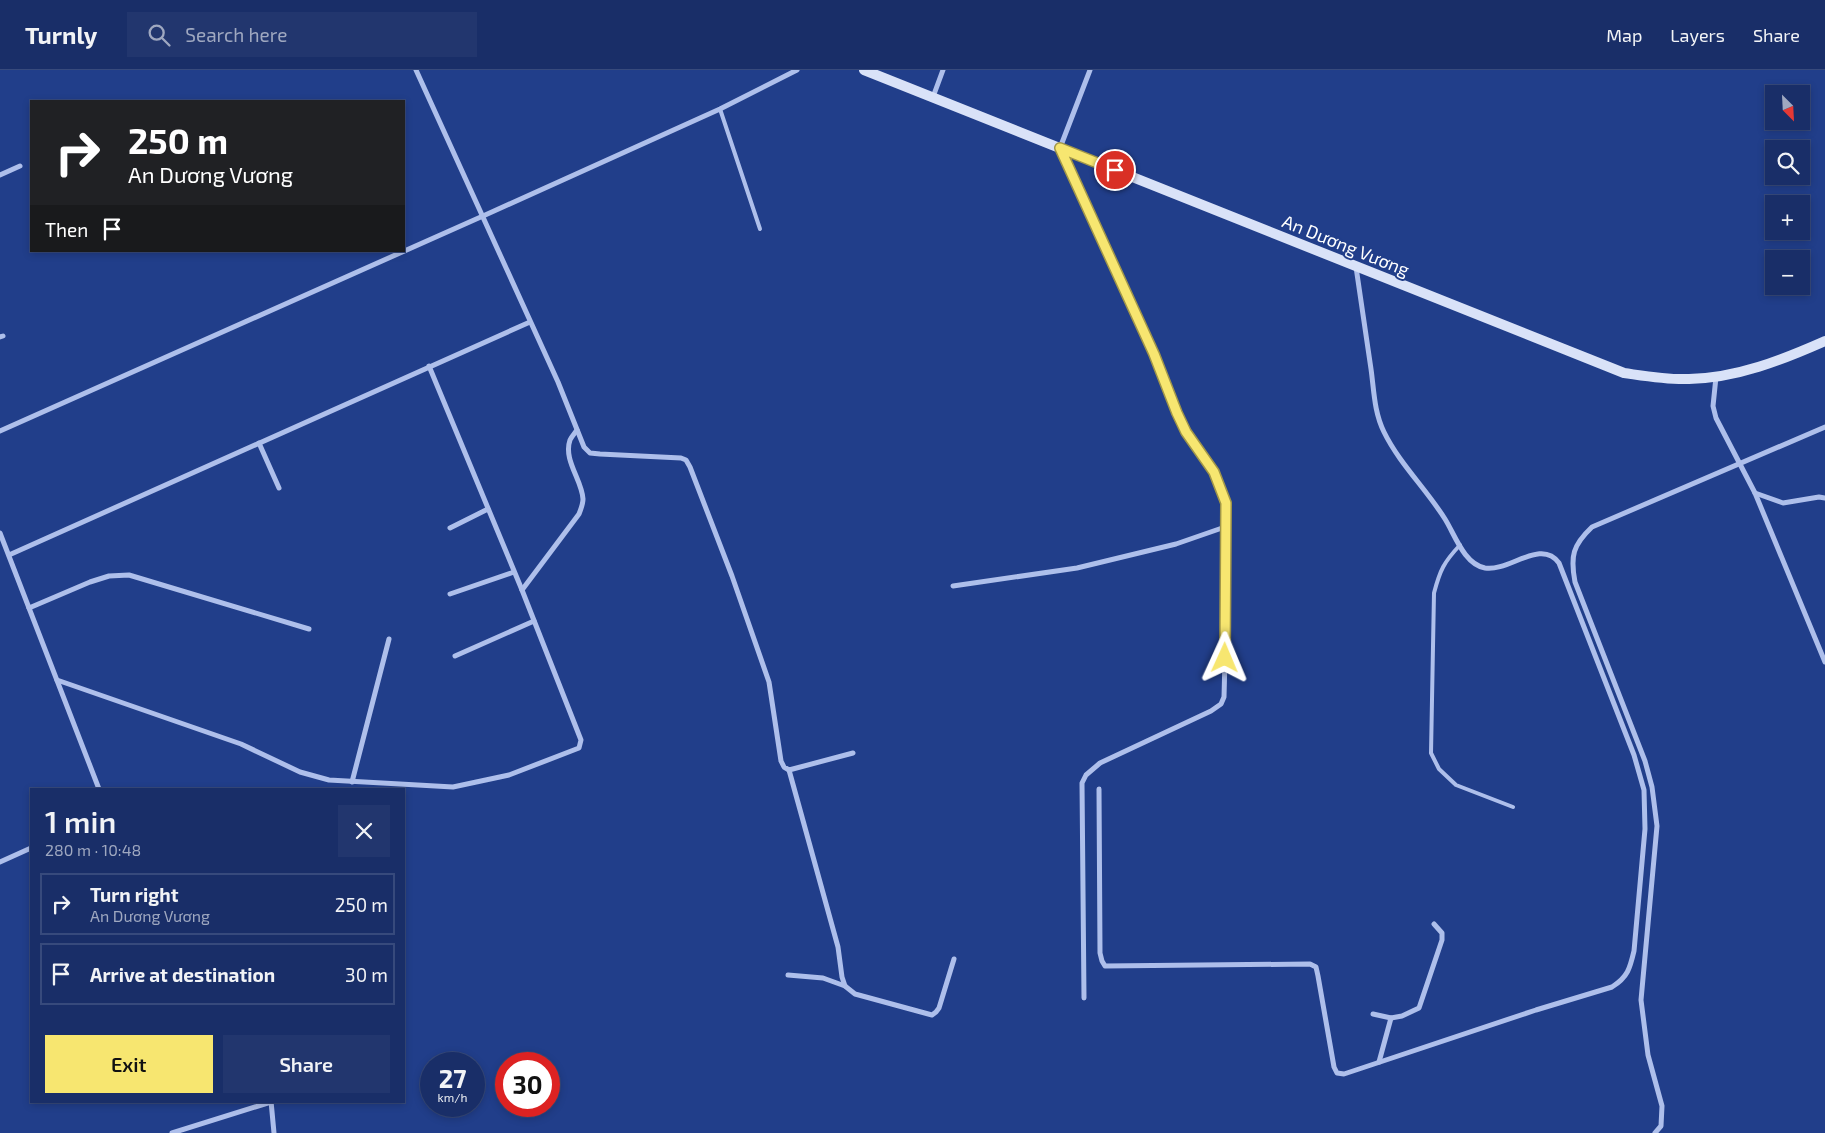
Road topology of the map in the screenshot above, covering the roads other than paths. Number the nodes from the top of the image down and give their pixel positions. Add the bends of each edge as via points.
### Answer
1 (416, 70) edge
2 (798, 70) edge
3 (864, 70) edge
4 (943, 70) edge
5 (1090, 70) edge
6 (933, 97) junction
7 (720, 108) junction
8 (1060, 148) junction
9 (20, 166) dead end
10 (0, 175) edge
11 (484, 216) junction
12 (760, 229) dead end
13 (405, 251) edge
14 (403, 252) edge
15 (1356, 266) junction
16 (530, 322) junction
17 (1825, 341) edge
18 (429, 366) junction
19 (1716, 377) junction
20 (1825, 427) edge
21 (577, 430) junction
22 (0, 431) edge
23 (259, 443) junction
24 (1740, 463) junction
25 (279, 488) dead end
26 (1755, 493) junction
27 (1825, 498) edge
28 (488, 509) junction
29 (1226, 527) junction
30 (450, 528) dead end
31 (0, 533) edge
32 (1460, 545) junction
33 (9, 555) junction
34 (514, 572) junction
35 (953, 586) dead end
36 (522, 590) junction
37 (450, 594) dead end
38 (29, 608) junction
39 (534, 621) junction
40 (309, 629) dead end
41 (389, 639) dead end
42 (456, 656) dead end
43 (1825, 662) edge
44 (57, 680) junction
45 (853, 752) dead end
46 (789, 770) junction
47 (352, 782) junction
48 (99, 788) edge
49 (1099, 790) dead end
50 (1513, 807) dead end
51 (30, 848) edge
52 (0, 862) edge
53 (1434, 924) dead end
54 (954, 959) dead end
55 (788, 975) dead end
56 (845, 986) junction
57 (1084, 998) dead end
58 (1373, 1014) dead end
59 (1390, 1018) junction
60 (1379, 1062) junction
61 (268, 1103) edge
62 (271, 1103) edge
63 (172, 1133) edge
64 (274, 1133) edge
65 (1655, 1133) edge

1 - 11 street
2 - 7 street
3 - 6 street, An Dương Vương
4 - 6 street
5 - 8 street
6 - 8 street, An Dương Vương
7 - 11 street
7 - 12 lane
8 - 15 street, An Dương Vương
8 - 29 street via 1154,354 1183,426 1221,485 1226,503
9 - 10 street
11 - 13 street
11 - 16 street
14 - 22 street
15 - 19 street, An Dương Vương via 1624,373 1659,378
15 - 32 street via 1377,416 1391,445 1442,514
16 - 18 street
16 - 21 street
17 - 19 street, An Dương Vương via 1764,366
18 - 23 street
18 - 28 street
19 - 24 street via 1713,406 1716,418
20 - 24 street
21 - 36 street via 569,448 583,506
21 - 46 street via 590,453 686,460 769,682 781,761
23 - 25 street
23 - 33 street
24 - 26 street
24 - 65 street via 1592,527 1579,539 1572,563 1575,582 1645,761 1652,787 1657,826 1641,1000 1648,1056 1662,1106 1661,1126
26 - 27 street via 1783,503
26 - 43 street
28 - 30 street
28 - 34 street
29 - 35 street via 1176,544 1077,568
29 - 57 street via 1224,697 1221,704 1100,763 1082,783
31 - 33 street
32 - 50 lane via 1446,560 1434,593 1431,754 1439,768 1456,785
32 - 60 street via 1473,562 1485,568 1545,552 1559,562 1634,755 1644,790 1645,829 1634,951 1630,969 1622,981 1612,987
33 - 38 street
34 - 36 street
34 - 37 street
36 - 39 street
38 - 40 street via 90,582 109,576 129,575
38 - 44 street
39 - 42 street
39 - 47 street via 581,740 579,748 509,775 453,787
41 - 47 street
44 - 47 street via 241,744 300,772
44 - 48 street
45 - 46 street
46 - 56 street via 838,947
49 - 60 street via 1100,953 1105,966 1310,964 1316,967 1337,1073 1344,1074
51 - 52 street
53 - 59 street via 1442,933 1442,940 1418,1008
54 - 56 street via 939,1008 932,1015 855,994
55 - 56 street via 823,978
58 - 59 street
59 - 60 street
61 - 63 street
62 - 64 street

